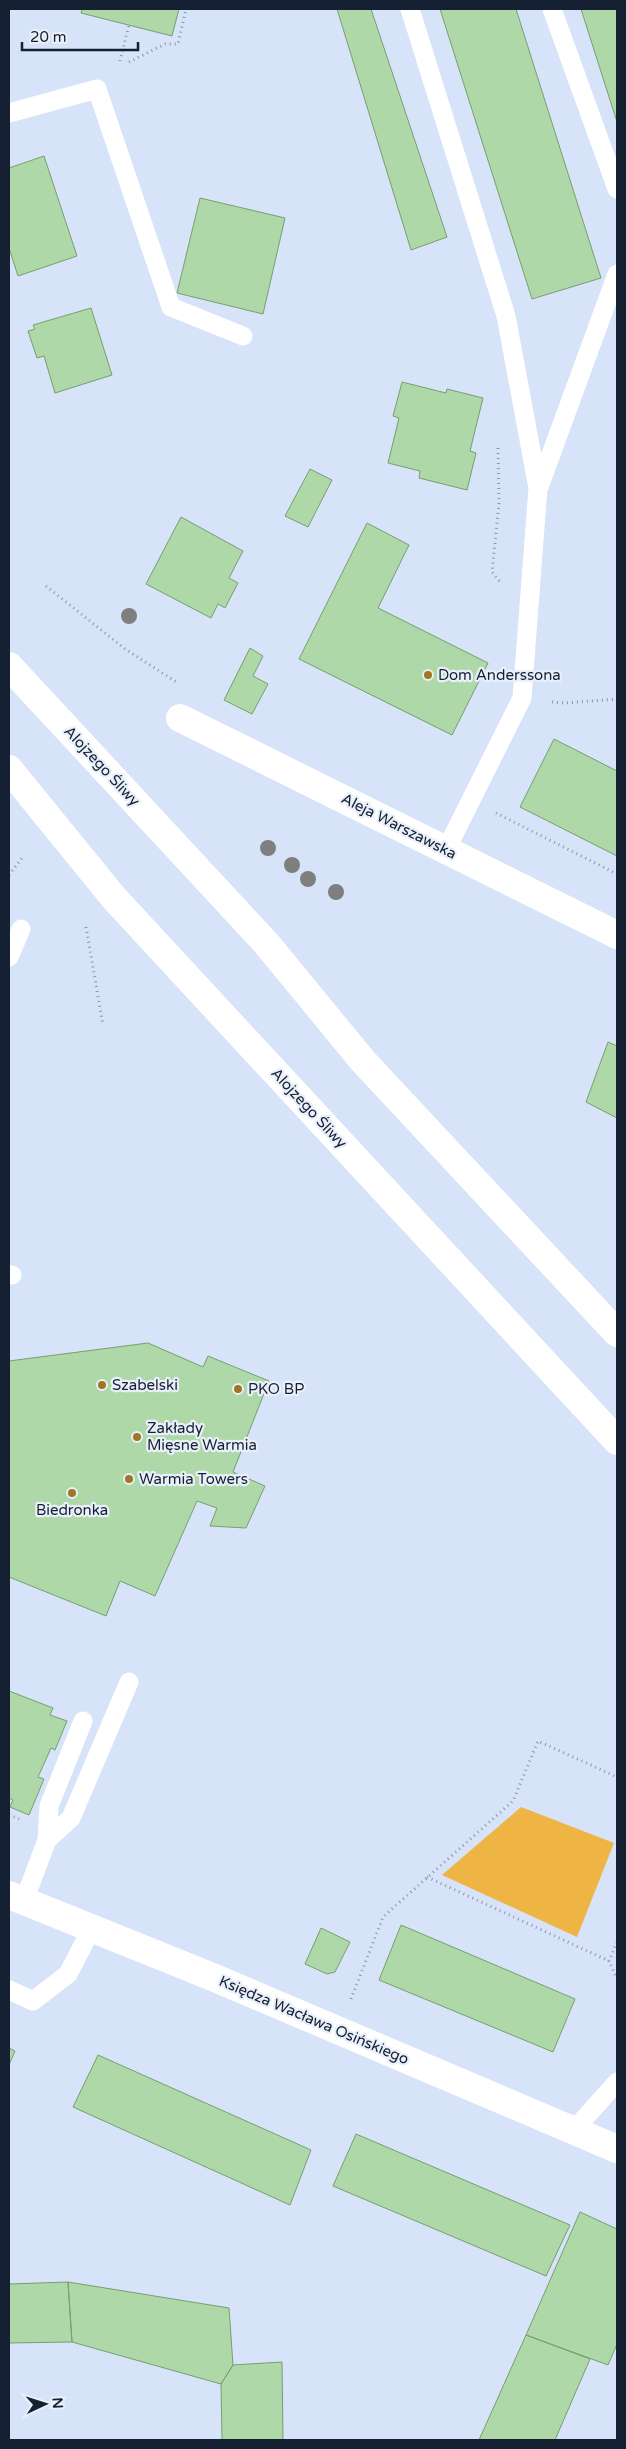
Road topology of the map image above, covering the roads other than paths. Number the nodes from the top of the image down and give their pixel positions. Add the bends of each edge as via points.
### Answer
1 (410, 9) edge
2 (552, 9) edge
3 (9, 113) edge
4 (617, 189) edge
5 (617, 274) edge
6 (244, 336) dead end
7 (538, 488) junction
8 (9, 666) edge
9 (180, 718) dead end
10 (9, 769) edge
11 (446, 850) junction
12 (21, 929) dead end
13 (617, 935) edge
14 (9, 957) edge
15 (617, 1332) edge
16 (617, 1441) edge
17 (129, 1682) dead end
18 (83, 1721) dead end
19 (47, 1840) junction
20 (16, 1898) edge
21 (92, 1928) junction
22 (9, 1990) edge
23 (617, 2082) edge
24 (574, 2130) junction
25 (617, 2149) edge

1 - 7 lane via 506,316
2 - 4 lane
3 - 6 lane via 97,89 170,307
5 - 7 lane
7 - 11 lane via 522,698
8 - 15 street, Alojzego Śliwy via 266,943 362,1061
9 - 11 street, Aleja Warszawska
10 - 16 street, Alojzego Śliwy via 114,898
11 - 13 street, Aleja Warszawska
12 - 14 lane
17 - 19 lane via 71,1818
18 - 19 lane via 49,1806
19 - 20 lane
20 - 21 street, Księdza Wacława Osińskiego
21 - 22 lane via 68,1974 33,2001
21 - 24 street, Księdza Wacława Osińskiego
23 - 24 lane
24 - 25 street, Księdza Wacława Osińskiego

